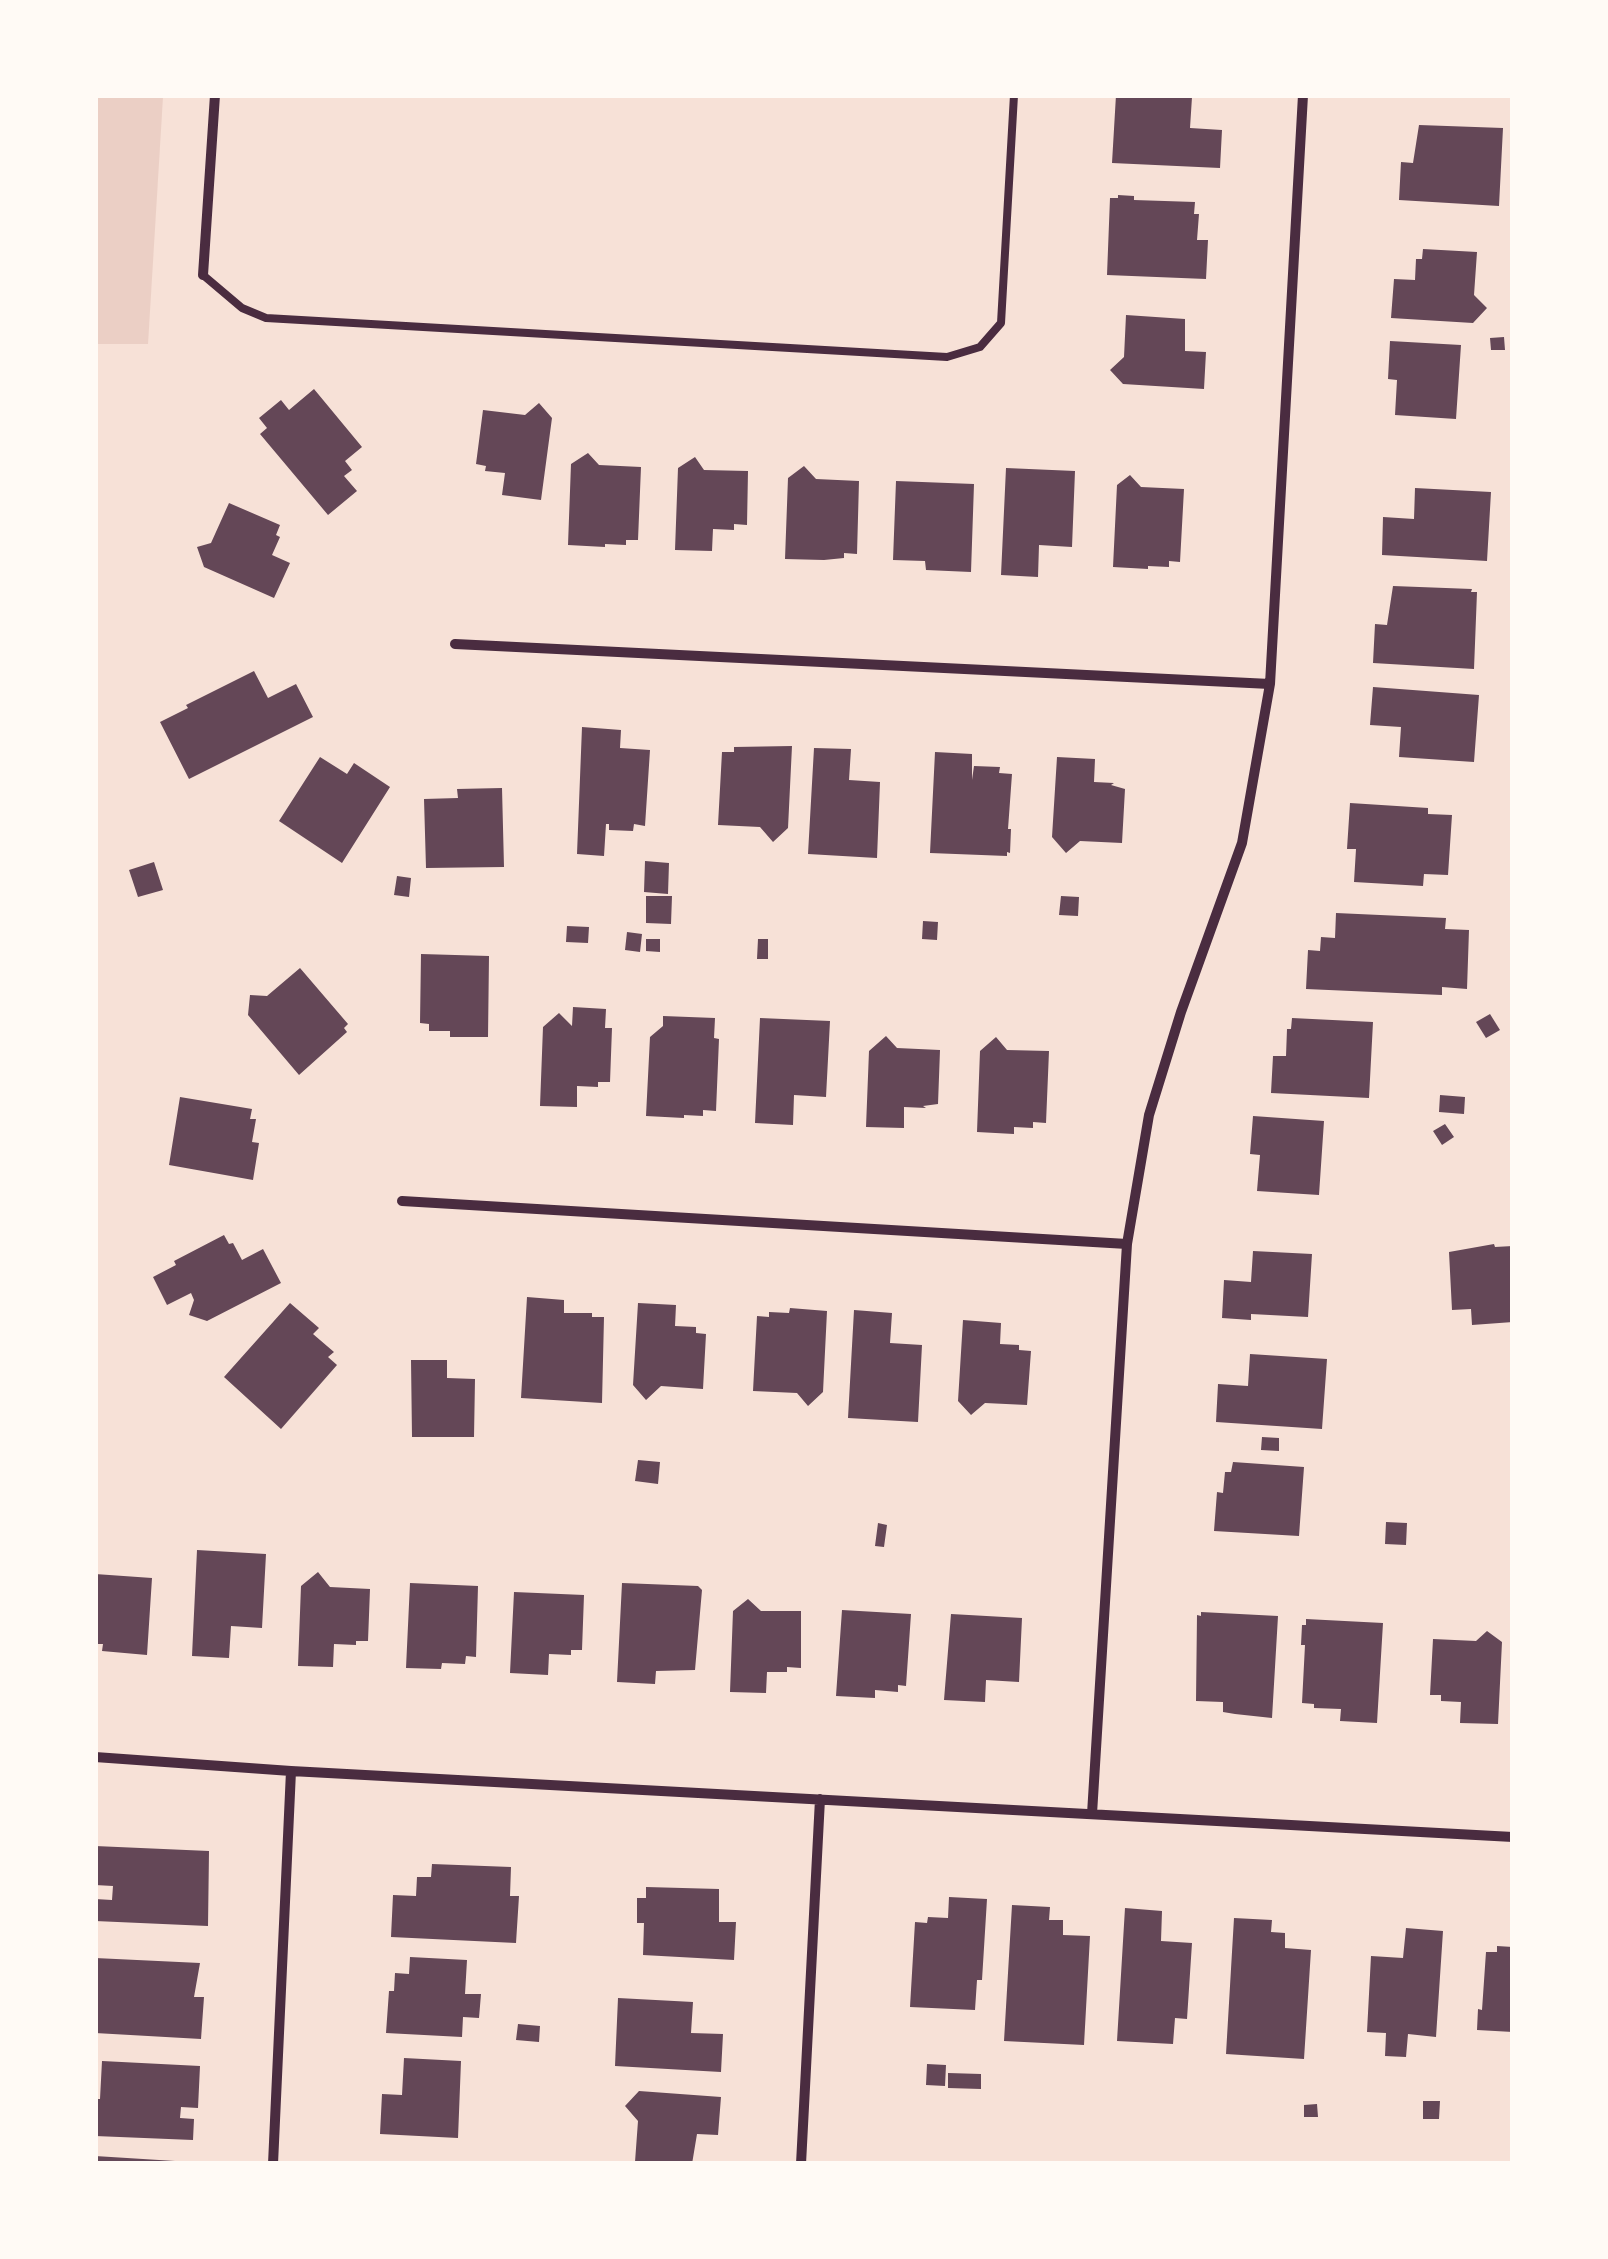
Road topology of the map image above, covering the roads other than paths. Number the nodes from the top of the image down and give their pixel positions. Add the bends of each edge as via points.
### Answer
1 (216, 95) edge
2 (1014, 95) edge
3 (1304, 95) edge
4 (203, 275) joint
5 (454, 644) dead end
6 (1270, 684) junction
7 (402, 1202) dead end
8 (1127, 1244) junction
9 (95, 1757) edge
10 (291, 1771) junction
11 (820, 1799) junction
12 (1092, 1814) junction
13 (1513, 1838) edge
14 (273, 2164) edge
15 (802, 2164) edge

1 - 4 street
2 - 4 lane via 1001,323 980,347 947,357 266,318 242,308
3 - 6 street
5 - 6 street
6 - 8 street via 1242,843 1149,1115
7 - 8 street
8 - 12 street
9 - 10 street
10 - 11 street
10 - 14 street
11 - 12 street
11 - 15 street
12 - 13 street

